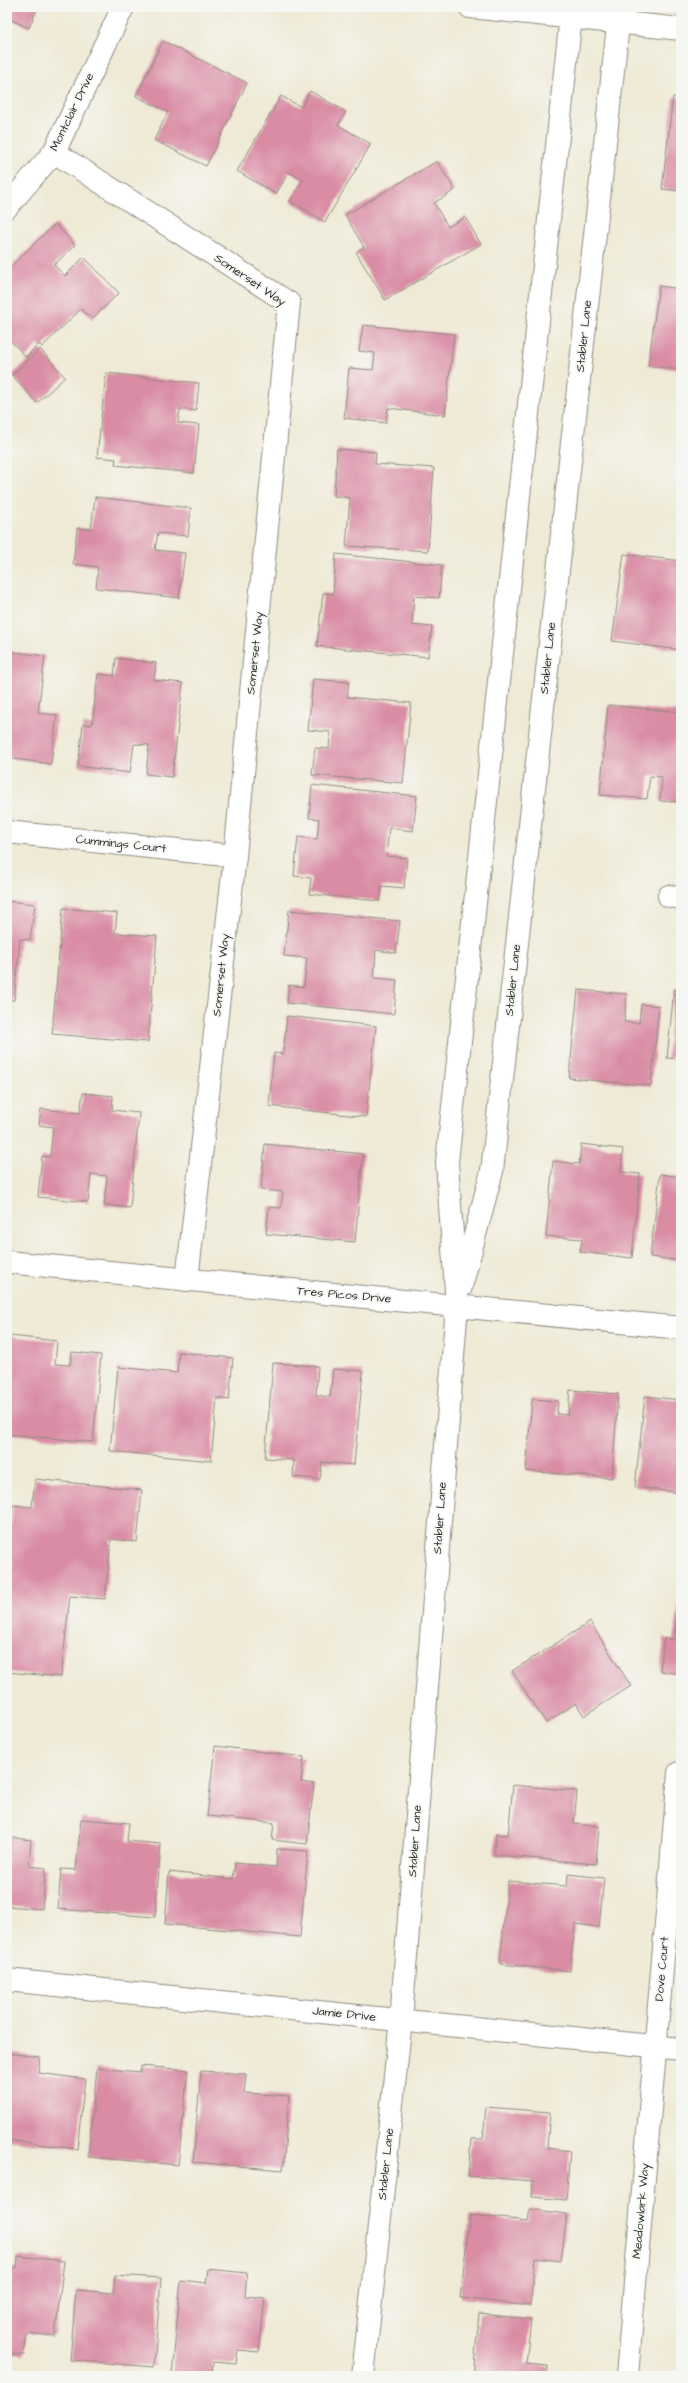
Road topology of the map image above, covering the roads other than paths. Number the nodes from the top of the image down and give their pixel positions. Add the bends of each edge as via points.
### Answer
1 (122, 7) edge
2 (470, 7) edge
3 (571, 12) edge
4 (619, 14) edge
5 (681, 29) edge
6 (54, 152) junction
7 (7, 208) edge
8 (7, 832) edge
9 (235, 856) junction
10 (7, 1262) edge
11 (187, 1280) junction
12 (457, 1305) junction
13 (681, 1328) edge
14 (679, 1773) dead end
15 (7, 1980) edge
16 (401, 2020) junction
17 (656, 2046) junction
18 (681, 2049) edge
19 (363, 2376) edge
20 (627, 2376) edge

1 - 6 street, Montclair Drive
2 - 3 street
3 - 4 street
3 - 12 street, Stabler Lane via 447,1162
4 - 5 street
4 - 12 street, Stabler Lane via 492,1171
6 - 7 street, Montclair Drive
6 - 9 street, Somerset Way via 289,303
8 - 9 street, Cummings Court
9 - 11 street, Somerset Way
10 - 11 street, Tres Picos Drive
11 - 12 street, Tres Picos Drive
12 - 13 street, Tres Picos Drive
12 - 16 street, Stabler Lane
14 - 17 street, Dove Court
15 - 16 street, Jamie Drive
16 - 17 street, Jamie Drive
16 - 19 street, Stabler Lane
17 - 18 street, Jamie Drive
17 - 20 street, Meadowlark Way

